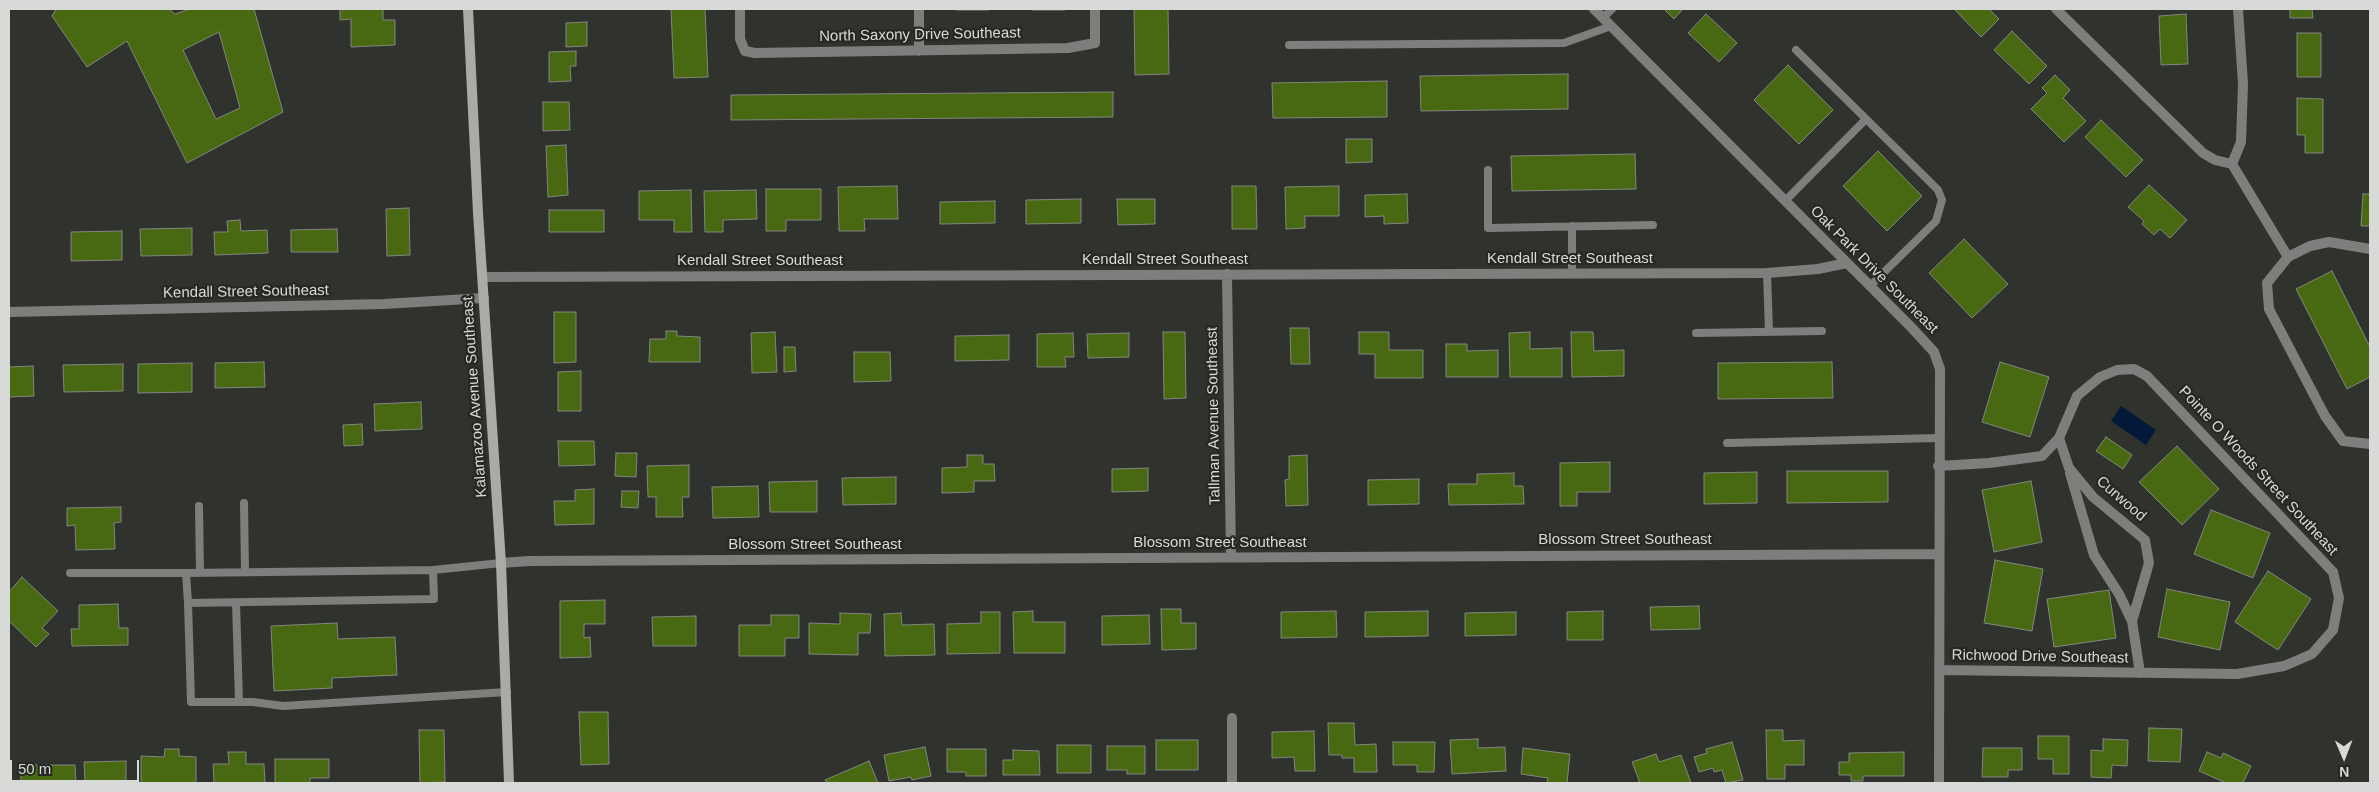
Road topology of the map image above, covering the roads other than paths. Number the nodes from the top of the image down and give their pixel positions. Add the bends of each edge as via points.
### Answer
1 (468, 9) edge
2 (740, 9) edge
3 (918, 9) edge
4 (1095, 9) edge
5 (1594, 9) edge
6 (1612, 9) edge
7 (2056, 9) edge
8 (2238, 9) edge
9 (1603, 18) junction
10 (1611, 26) junction
11 (1289, 45) dead end
12 (1796, 50) dead end
13 (919, 51) junction
14 (1866, 119) junction
15 (2232, 164) junction
16 (1488, 170) dead end
17 (1785, 201) junction
18 (1572, 226) junction
19 (1653, 226) dead end
20 (2370, 249) edge
21 (2288, 257) junction
22 (1847, 263) junction
23 (1767, 273) junction
24 (1227, 274) junction
25 (1572, 274) junction
26 (483, 277) junction
27 (1870, 286) junction
28 (484, 298) junction
29 (9, 312) edge
30 (1822, 331) dead end
31 (1769, 332) junction
32 (1696, 333) dead end
33 (1939, 438) junction
34 (2059, 438) junction
35 (1727, 443) dead end
36 (2370, 444) edge
37 (1938, 466) junction
38 (2068, 468) junction
39 (244, 503) dead end
40 (199, 506) dead end
41 (1939, 554) junction
42 (1231, 558) junction
43 (501, 563) junction
44 (433, 570) junction
45 (200, 572) junction
46 (244, 572) junction
47 (70, 573) dead end
48 (186, 573) junction
49 (236, 602) junction
50 (188, 603) junction
51 (2132, 620) junction
52 (1940, 670) junction
53 (2140, 673) junction
54 (506, 692) junction
55 (239, 701) junction
56 (1232, 718) dead end
57 (509, 783) edge
58 (1232, 783) edge
59 (1940, 783) edge

1 - 26 main road, Kalamazoo Avenue Southeast
2 - 13 street, North Saxony Drive Southeast via 740,39 744,51 755,54
3 - 13 street
4 - 13 street, North Saxony Drive Southeast via 1095,43 1068,48
5 - 9 street, Oak Park Drive Southeast
6 - 9 lane
7 - 15 street via 2203,153
8 - 15 street via 2243,84 2241,142
9 - 10 street, Oak Park Drive Southeast
10 - 11 lane via 1564,43
10 - 17 street, Oak Park Drive Southeast
12 - 14 lane
14 - 17 lane
14 - 27 lane via 1932,183 1942,200 1936,221
15 - 21 street
16 - 18 lane via 1488,228
17 - 22 street, Oak Park Drive Southeast
18 - 19 lane
18 - 25 lane
20 - 21 street via 2329,242 2310,246
21 - 36 street via 2267,283 2269,310 2325,416 2344,441
22 - 23 street, Kendall Street Southeast
22 - 27 street, Oak Park Drive Southeast
23 - 25 street, Kendall Street Southeast
23 - 31 lane
24 - 25 street, Kendall Street Southeast
24 - 26 street, Kendall Street Southeast
24 - 42 street, Tallman Avenue Southeast
26 - 28 main road, Kalamazoo Avenue Southeast
27 - 33 street, Oak Park Drive Southeast via 1934,352 1940,369
28 - 29 street, Kendall Street Southeast via 384,304
28 - 43 main road, Kalamazoo Avenue Southeast
30 - 31 lane
31 - 32 lane
33 - 35 lane
33 - 37 street, Oak Park Drive Southeast
34 - 37 street via 2042,456
34 - 38 street, Curwood
34 - 53 street, Pointe O Woods Street Southeast via 2077,396 2116,370 2134,369 2147,376 2333,572 2339,598 2333,630 2312,654 2284,666 2237,674
37 - 41 street, Oak Park Drive Southeast
38 - 51 street via 2094,555
38 - 51 street, Curwood via 2092,497 2145,540 2149,563
39 - 46 lane
40 - 45 lane
41 - 42 street, Blossom Street Southeast
41 - 52 street, Oak Park Drive Southeast
42 - 43 street, Blossom Street Southeast
43 - 44 lane
43 - 54 main road, Kalamazoo Avenue Southeast
44 - 46 lane
44 - 49 lane via 434,599
45 - 46 lane
45 - 48 lane
47 - 48 lane
48 - 50 lane
49 - 50 lane
49 - 55 lane
50 - 55 lane via 191,702
51 - 53 street, Curwood
52 - 53 street, Richwood Drive Southeast
52 - 59 street, Oak Park Drive Southeast
54 - 55 lane via 283,706
54 - 57 main road, Kalamazoo Avenue Southeast
56 - 58 street

